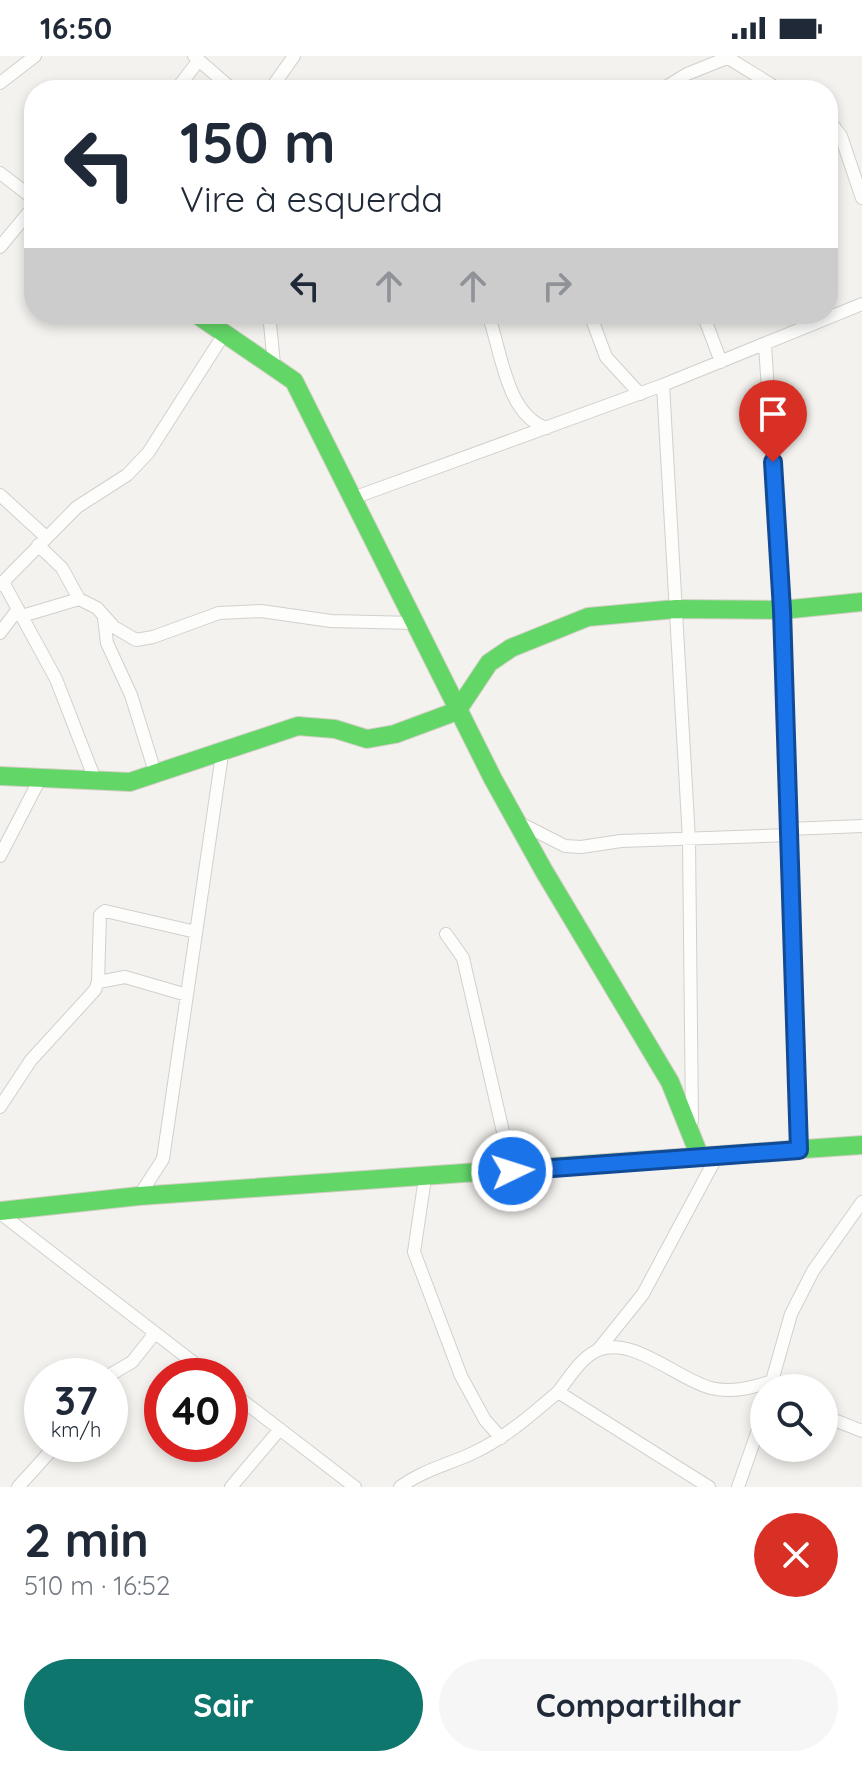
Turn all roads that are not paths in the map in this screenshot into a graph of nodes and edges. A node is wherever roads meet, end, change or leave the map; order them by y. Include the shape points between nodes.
1 (35, 56) edge
2 (294, 56) edge
3 (726, 57) edge
4 (197, 58) edge
5 (183, 80) edge
6 (222, 80) edge
7 (277, 80) edge
8 (677, 80) edge
9 (764, 80) edge
10 (0, 83) edge
11 (838, 132) edge
12 (0, 173) edge
13 (24, 191) edge
14 (862, 198) edge
15 (24, 218) edge
16 (0, 247) edge
17 (862, 304) edge
18 (838, 314) edge
19 (210, 324) edge
20 (270, 324) edge
21 (491, 324) edge
22 (594, 324) edge
23 (707, 324) edge
24 (814, 324) edge
25 (224, 334) junction
26 (765, 344) junction
27 (721, 362) junction
28 (274, 364) junction
29 (663, 385) junction
30 (640, 394) junction
31 (547, 428) junction
32 (0, 495) edge
33 (353, 498) junction
34 (42, 541) junction
35 (2, 584) edge
36 (79, 599) junction
37 (862, 602) edge
38 (676, 609) junction
39 (782, 610) junction
40 (20, 612) junction
41 (104, 618) junction
42 (415, 623) junction
43 (0, 633) edge
44 (457, 711) junction
45 (223, 748) junction
46 (156, 775) junction
47 (0, 776) edge
48 (40, 779) junction
49 (96, 782) junction
50 (515, 820) junction
51 (862, 826) edge
52 (788, 832) junction
53 (689, 840) junction
54 (0, 856) edge
55 (196, 932) junction
56 (446, 934) dead end
57 (98, 982) junction
58 (187, 995) junction
59 (0, 1107) edge
60 (692, 1128) junction
61 (862, 1145) edge
62 (799, 1150) junction
63 (709, 1157) junction
64 (512, 1171) junction
65 (425, 1178) junction
66 (139, 1196) junction
67 (862, 1202) edge
68 (0, 1212) edge
69 (155, 1333) junction
70 (598, 1350) junction
71 (188, 1358) edge
72 (128, 1364) edge
73 (778, 1374) edge
74 (750, 1389) edge
75 (558, 1392) junction
76 (248, 1405) edge
77 (838, 1422) edge
78 (280, 1429) junction
79 (862, 1431) edge
80 (501, 1438) junction
81 (750, 1453) edge
82 (41, 1462) edge
83 (340, 1483) edge
84 (18, 1487) edge
85 (231, 1487) edge
86 (355, 1487) edge
87 (400, 1487) edge
88 (709, 1487) edge
89 (738, 1487) edge

1 - 10 street
2 - 7 street
3 - 8 street
3 - 9 street
4 - 5 street
4 - 6 street
11 - 14 street
12 - 13 street
15 - 16 street
17 - 18 street
19 - 25 street
20 - 28 street
21 - 31 street via 520,408 531,422
22 - 30 street via 606,357
23 - 27 street
24 - 26 street
25 - 28 street
25 - 34 street via 148,453
26 - 27 street
26 - 39 street
27 - 29 street
28 - 33 street via 300,390
29 - 30 street
29 - 38 street
30 - 31 street
31 - 33 street
32 - 34 street
33 - 42 street
34 - 35 street
34 - 36 street
35 - 40 street
36 - 40 street
36 - 41 street
37 - 39 street
38 - 39 street
38 - 44 street via 588,617 511,648 489,663
38 - 53 street
39 - 52 street
40 - 43 street
40 - 49 street via 56,679
41 - 42 street via 136,640 219,613 261,611 331,621
41 - 46 street via 107,643 131,695
42 - 44 street
44 - 45 street via 367,739 298,726
44 - 50 street
45 - 46 street
45 - 55 street
46 - 49 street
47 - 48 street
48 - 49 street via 59,776
48 - 54 street
50 - 53 street via 565,846
50 - 60 street via 641,1027
51 - 52 street
52 - 53 street
52 - 62 street
53 - 60 street
55 - 57 street via 105,911 100,915
55 - 58 street
56 - 64 street via 463,958
57 - 58 street via 125,977
57 - 59 street via 31,1060
58 - 66 street via 163,1159
60 - 63 street
61 - 62 street
62 - 63 street
63 - 64 street
63 - 70 street via 643,1294
64 - 65 street
65 - 66 street
65 - 80 street via 414,1252 461,1376
66 - 68 street
67 - 73 street via 796,1303
68 - 69 street
69 - 71 street
69 - 72 street
70 - 74 street via 622,1349 715,1389
70 - 75 street
75 - 80 street
75 - 88 street
76 - 78 street
77 - 79 street
78 - 83 street
78 - 85 street
80 - 87 street via 420,1472
81 - 89 street
82 - 84 street
83 - 86 street

